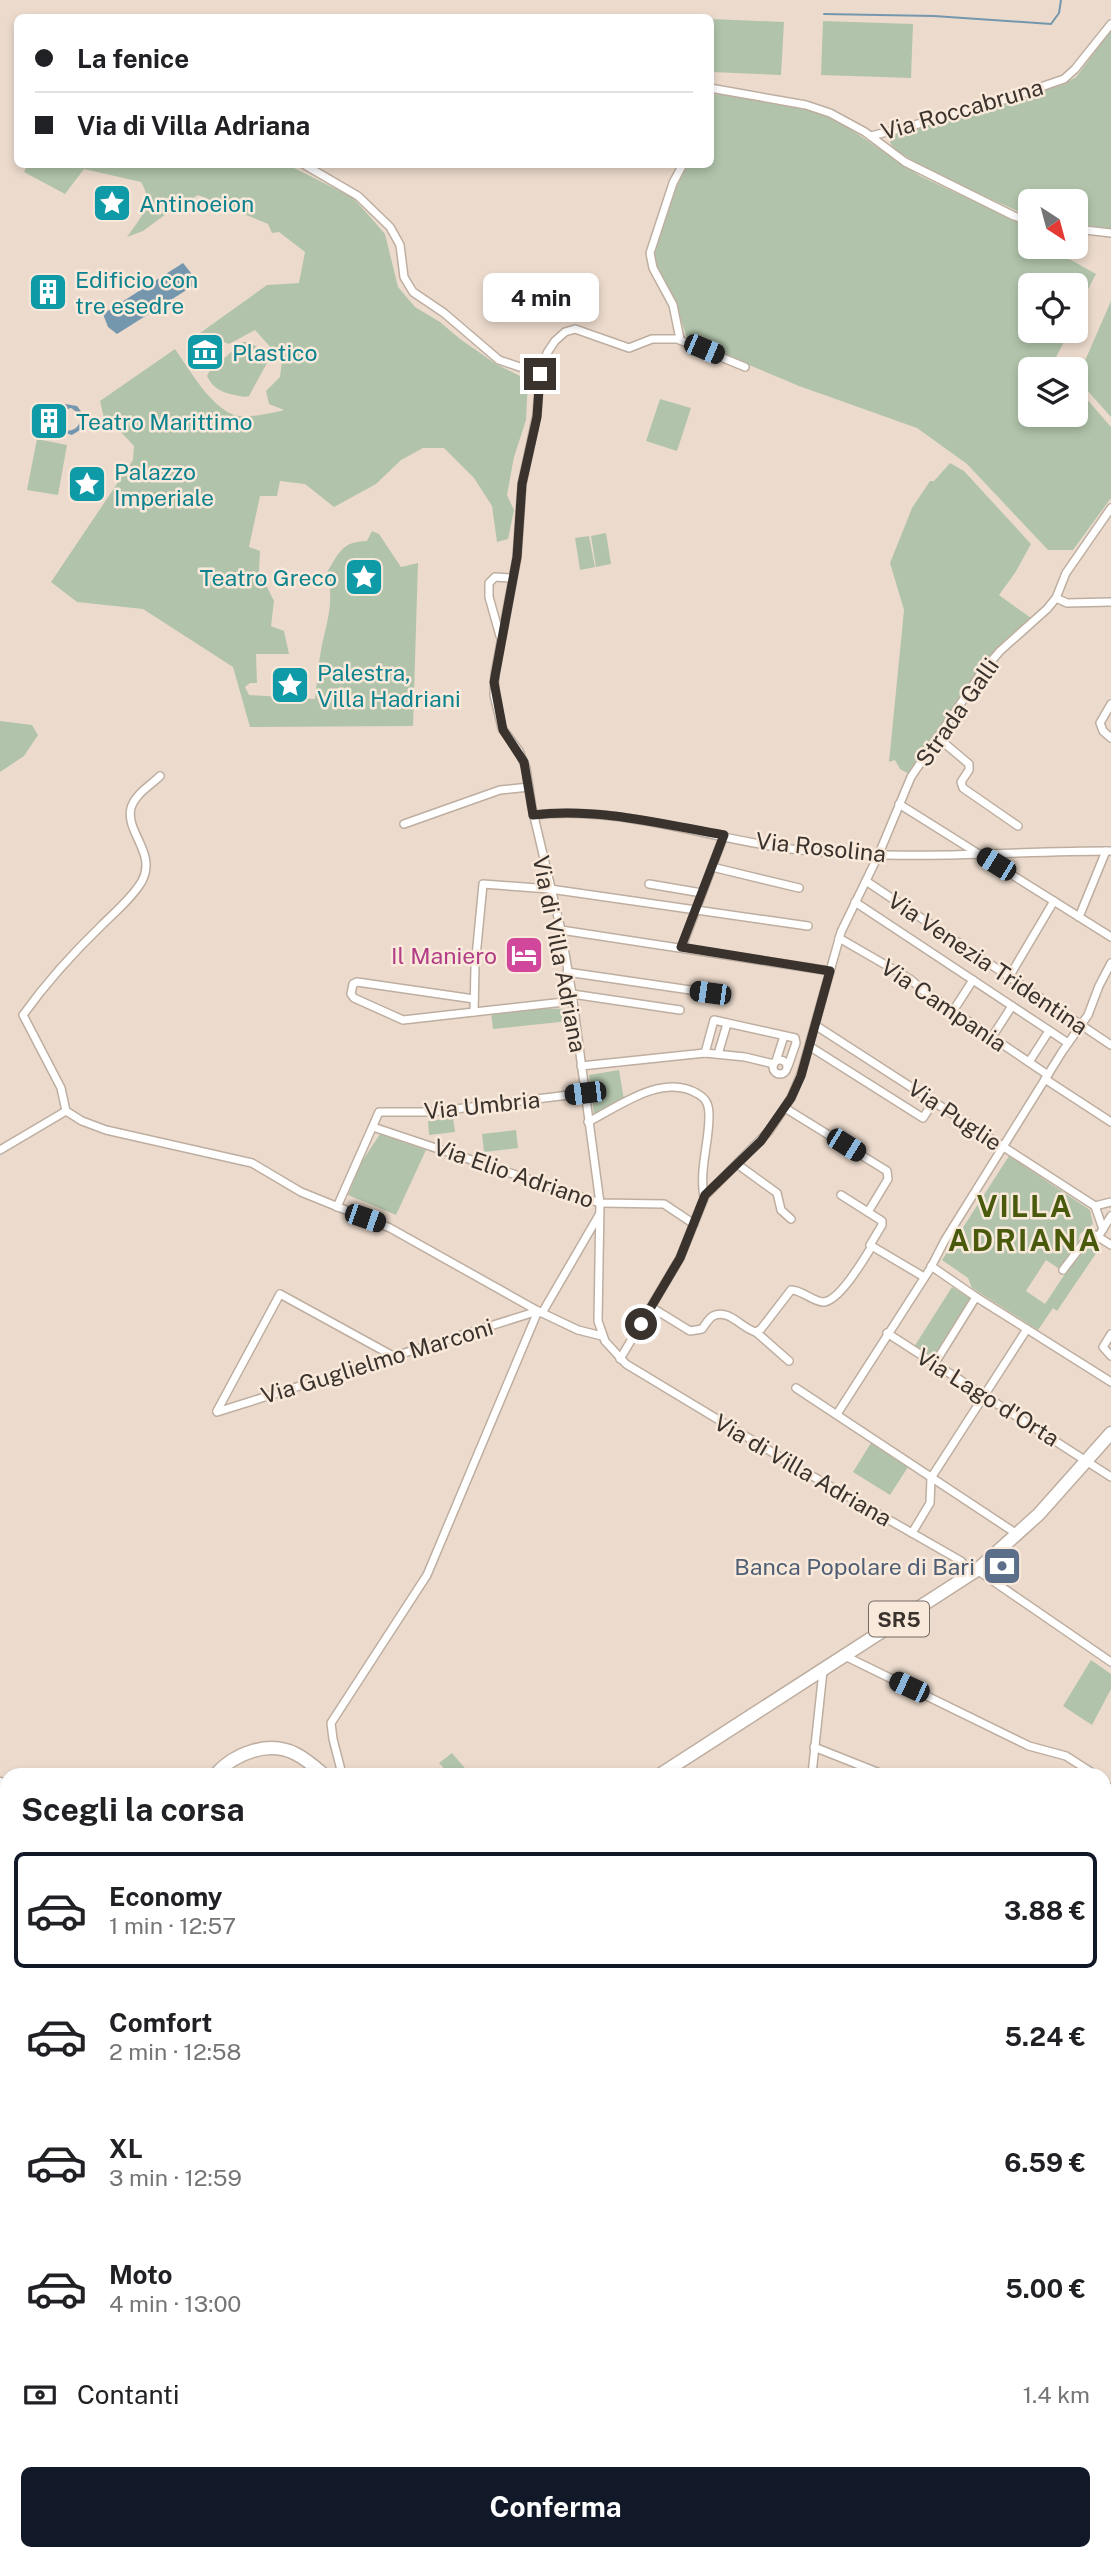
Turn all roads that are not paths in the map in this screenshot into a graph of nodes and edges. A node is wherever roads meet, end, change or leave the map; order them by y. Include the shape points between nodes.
1 (1111, 24) edge
2 (714, 90) edge
3 (870, 136) junction
4 (310, 168) edge
5 (681, 168) edge
6 (1018, 217) edge
7 (1088, 230) edge
8 (1111, 233) edge
9 (680, 339) junction
10 (745, 367) dead end
11 (540, 374) junction
12 (1111, 508) edge
13 (511, 578) junction
14 (1056, 598) junction
15 (1111, 602) edge
16 (508, 609) junction
17 (494, 612) junction
18 (501, 641) junction
19 (1111, 704) edge
20 (1102, 717) junction
21 (1109, 723) edge
22 (937, 737) junction
23 (1111, 738) edge
24 (160, 776) dead end
25 (528, 787) junction
26 (899, 804) junction
27 (533, 815) junction
28 (404, 824) dead end
29 (1017, 826) dead end
30 (724, 835) junction
31 (1109, 851) edge
32 (978, 853) junction
33 (878, 856) junction
34 (712, 867) junction
35 (866, 881) junction
36 (649, 884) dead end
37 (799, 888) dead end
38 (550, 889) junction
39 (702, 893) junction
40 (1054, 901) junction
41 (855, 902) junction
42 (694, 911) junction
43 (1079, 917) junction
44 (808, 926) dead end
45 (561, 930) junction
46 (1111, 936) edge
47 (839, 938) junction
48 (681, 947) junction
49 (1111, 963) edge
50 (830, 971) junction
51 (567, 972) junction
52 (1009, 977) junction
53 (973, 980) junction
54 (710, 993) dead end
55 (572, 998) junction
56 (474, 999) junction
57 (1012, 1006) junction
58 (680, 1010) dead end
59 (953, 1011) junction
60 (474, 1012) junction
61 (727, 1024) junction
62 (815, 1024) junction
63 (1082, 1026) junction
64 (1049, 1031) junction
65 (784, 1036) junction
66 (992, 1037) junction
67 (1068, 1043) junction
68 (1111, 1045) edge
69 (809, 1046) junction
70 (705, 1053) junction
71 (718, 1054) junction
72 (1029, 1062) junction
73 (775, 1063) junction
74 (581, 1066) junction
75 (787, 1068) junction
76 (800, 1077) junction
77 (1047, 1077) junction
78 (585, 1093) junction
79 (934, 1101) junction
80 (785, 1108) junction
81 (66, 1111) junction
82 (588, 1122) junction
83 (1111, 1122) edge
84 (373, 1127) junction
85 (1002, 1147) junction
86 (0, 1150) edge
87 (737, 1164) junction
88 (841, 1195) dead end
89 (704, 1197) junction
90 (1111, 1202) edge
91 (600, 1203) junction
92 (1095, 1206) junction
93 (337, 1207) junction
94 (868, 1212) junction
95 (600, 1214) junction
96 (1111, 1216) edge
97 (791, 1219) dead end
98 (694, 1224) junction
99 (1102, 1229) junction
100 (1098, 1237) junction
101 (1111, 1245) edge
102 (871, 1246) junction
103 (931, 1266) junction
104 (1063, 1270) dead end
105 (925, 1277) junction
106 (976, 1297) junction
107 (651, 1307) junction
108 (540, 1312) junction
109 (1027, 1329) junction
110 (756, 1332) junction
111 (887, 1333) junction
112 (1111, 1334) edge
113 (602, 1336) junction
114 (393, 1356) junction
115 (1111, 1356) edge
116 (620, 1359) junction
117 (789, 1361) dead end
118 (934, 1363) junction
119 (1111, 1382) edge
120 (796, 1388) dead end
121 (985, 1394) junction
122 (836, 1414) junction
123 (1111, 1433) edge
124 (1088, 1461) junction
125 (1111, 1477) edge
126 (931, 1478) junction
127 (912, 1533) junction
128 (1018, 1534) junction
129 (974, 1571) junction
130 (844, 1655) junction
131 (1111, 1662) edge
132 (823, 1669) junction
133 (814, 1747) junction
134 (223, 1768) edge
135 (315, 1768) edge
136 (340, 1768) edge
137 (671, 1768) edge
138 (812, 1768) edge
139 (867, 1768) edge
140 (1085, 1768) edge

1 - 3 street, Via Roccabruna via 1061,80 973,110
2 - 3 street via 814,107
3 - 6 street via 905,162
4 - 11 street via 358,195 387,225 399,242 403,273 413,292 499,360
5 - 9 street via 649,253 673,305
7 - 8 street
9 - 10 street
9 - 11 street via 657,338 629,348 571,330 552,345
11 - 13 street, Via di Villa Adriana
12 - 14 street via 1066,573
13 - 16 street, Via di Villa Adriana
13 - 17 street, Via di Villa Adriana via 489,581
14 - 15 street via 1067,603
14 - 22 street, Strada Galli via 996,655
16 - 17 street
16 - 18 street, Via di Villa Adriana
17 - 18 street, Via di Villa Adriana
18 - 25 street, Via di Villa Adriana via 494,695 503,730 524,762
19 - 20 street
20 - 21 street
20 - 23 street via 1101,729
22 - 26 street, Strada Galli
22 - 29 street via 969,764 963,788
24 - 81 street via 131,807 145,860 142,880 23,1015 60,1085
25 - 27 street, Via di Villa Adriana
25 - 28 street via 501,789
26 - 32 street
26 - 33 street, Strada Galli
27 - 30 street, Via Rosolina via 592,814
27 - 38 street, Via di Villa Adriana
30 - 33 street, Via Rosolina via 788,848
30 - 34 street
31 - 32 street, Via Rosolina
31 - 43 street
32 - 33 street, Via Rosolina
32 - 40 street
33 - 35 street, Strada Galli
34 - 37 street
34 - 39 street
35 - 41 street, Strada Galli
35 - 52 street, Via Venezia Tridentina
36 - 39 street
38 - 42 street
38 - 45 street, Via di Villa Adriana
38 - 56 street via 483,884
39 - 42 street
40 - 43 street
40 - 52 street
41 - 47 street, Strada Galli
41 - 53 street
42 - 44 street
42 - 48 street
43 - 46 street
45 - 48 street
45 - 51 street, Via di Villa Adriana
47 - 50 street, Strada Galli
47 - 59 street, Via Campania
48 - 50 street
49 - 63 street
50 - 62 street, Strada Galli
51 - 54 street
51 - 55 street, Via di Villa Adriana
52 - 63 street, Via Venezia Tridentina
53 - 57 street
53 - 59 street
55 - 58 street
55 - 60 street
55 - 74 street, Via di Villa Adriana
56 - 60 street
56 - 60 street via 357,982 351,993 404,1021
57 - 64 street
57 - 66 street
59 - 66 street, Via Campania
61 - 65 street
61 - 70 street via 713,1020
61 - 71 street
62 - 69 street, Strada Galli
62 - 79 street, Via Puglie
63 - 67 street
63 - 68 street, Via Venezia Tridentina
64 - 67 street
64 - 72 street
65 - 73 street
65 - 75 street via 797,1041
66 - 72 street, Via Campania
67 - 77 street
69 - 76 street, Strada Galli
69 - 79 street via 923,1118
70 - 71 street
70 - 74 street
71 - 73 street
72 - 77 street, Via Campania
73 - 75 street via 783,1060
73 - 75 street via 776,1073 781,1075
74 - 78 street, Via di Villa Adriana
75 - 76 street
76 - 80 street, Strada Galli
77 - 83 street, Via Campania
77 - 85 street
78 - 82 street, Via di Villa Adriana
78 - 84 street, Via Umbria via 431,1112 379,1112
79 - 85 street, Via Puglie
80 - 87 street, Strada Galli
80 - 94 street via 888,1172 888,1180
81 - 86 street
81 - 93 street via 106,1130 244,1160
82 - 89 street via 651,1091 674,1088 698,1094 707,1103 709,1114
82 - 91 street, Via di Villa Adriana
84 - 91 street, Via Elio Adriano
84 - 93 street
85 - 92 street, Via Puglie
85 - 103 street
87 - 89 street, Strada Galli
87 - 97 street via 777,1193 781,1210
88 - 94 street
89 - 98 street
90 - 92 street
91 - 95 street, Via di Villa Adriana
91 - 98 street, Via Elio Adriano via 664,1204
92 - 99 street
93 - 108 street via 390,1228
94 - 102 street via 882,1223
95 - 108 street, Via Elio Adriano
95 - 113 street, Via di Villa Adriana via 597,1310
96 - 99 street
98 - 107 street
99 - 100 street
100 - 101 street
100 - 104 street via 1086,1238
102 - 105 street
102 - 110 street via 831,1299 821,1301 791,1290
103 - 105 street
103 - 106 street
105 - 111 street
106 - 109 street
106 - 118 street
107 - 110 street via 688,1331 702,1329 718,1315
107 - 116 street
108 - 113 street
108 - 114 street, Via Guglielmo Marconi
108 - 136 street, Via Elio Adriano via 427,1575 331,1723
109 - 119 street
109 - 121 street
110 - 117 street
111 - 118 street, Via Lago d'Orta
111 - 122 street
112 - 115 street via 1103,1347
113 - 116 street, Via di Villa Adriana
114 - 114 street, Via Guglielmo Marconi via 280,1294 217,1412
116 - 127 street, Via di Villa Adriana
118 - 121 street, Via Lago d'Orta
120 - 122 street
121 - 124 street, Via Lago d'Orta
121 - 126 street
122 - 126 street
123 - 124 main road, SR5
124 - 125 street, Via Lago d'Orta
124 - 128 main road, SR5
126 - 127 street via 929,1505
126 - 128 street
127 - 129 street, Via di Villa Adriana
128 - 129 main road, SR5
129 - 130 main road, SR5
129 - 131 street, Via di Villa Adriana
130 - 132 main road, SR5
130 - 140 street via 1029,1746 1066,1756
132 - 133 street
132 - 137 main road, SR5
133 - 138 street
133 - 139 street
134 - 135 main road via 239,1755 267,1749 295,1754

